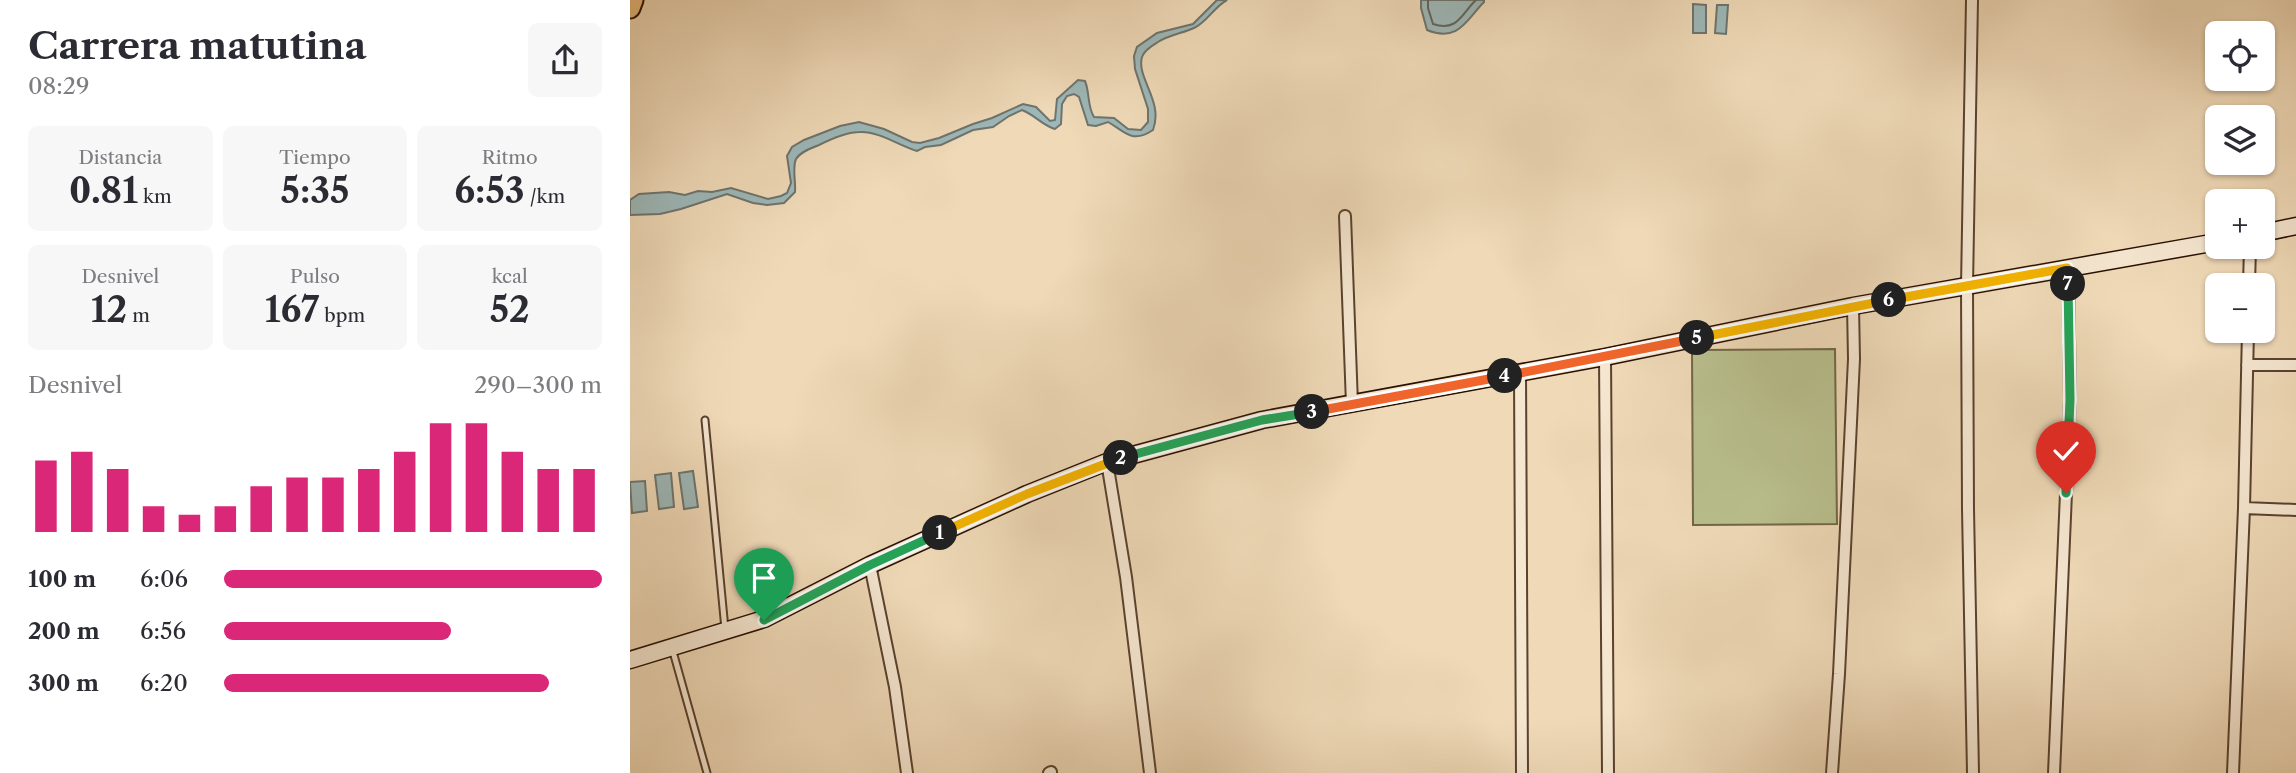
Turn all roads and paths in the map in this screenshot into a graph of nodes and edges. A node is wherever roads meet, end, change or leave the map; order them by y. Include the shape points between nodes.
1 (632, 0) edge
2 (1972, 0) edge
3 (630, 8) edge
4 (1345, 216) dead end
5 (2296, 226) edge
6 (2275, 230) edge
7 (2205, 244) edge
8 (2067, 268) junction
9 (1967, 286) junction
10 (1853, 306) junction
11 (2248, 343) edge
12 (1605, 357) junction
13 (2248, 365) junction
14 (2296, 365) edge
15 (1520, 373) junction
16 (1352, 404) junction
17 (705, 420) dead end
18 (1107, 462) junction
19 (2244, 508) junction
20 (2296, 510) edge
21 (870, 565) junction
22 (725, 632) junction
23 (671, 648) junction
24 (630, 660) edge
25 (707, 773) edge
26 (907, 773) edge
27 (1150, 773) edge
28 (1522, 773) edge
29 (1608, 773) edge
30 (1832, 773) edge
31 (1973, 773) edge
32 (2054, 773) edge
33 (2233, 773) edge

1 - 3 highway
2 - 9 street
4 - 16 street
5 - 6 main road
7 - 8 main road
8 - 9 main road
8 - 32 street via 2070,400
9 - 10 main road
9 - 31 street
10 - 12 main road
10 - 30 street
11 - 13 street
12 - 15 main road
12 - 29 street
13 - 14 street
13 - 19 street
15 - 16 main road
15 - 28 street
16 - 18 main road via 1262,420
17 - 22 lane
18 - 21 main road
18 - 27 street
19 - 20 street
19 - 33 street
21 - 22 main road via 764,620
21 - 26 street
22 - 23 main road
23 - 24 main road
23 - 25 lane

